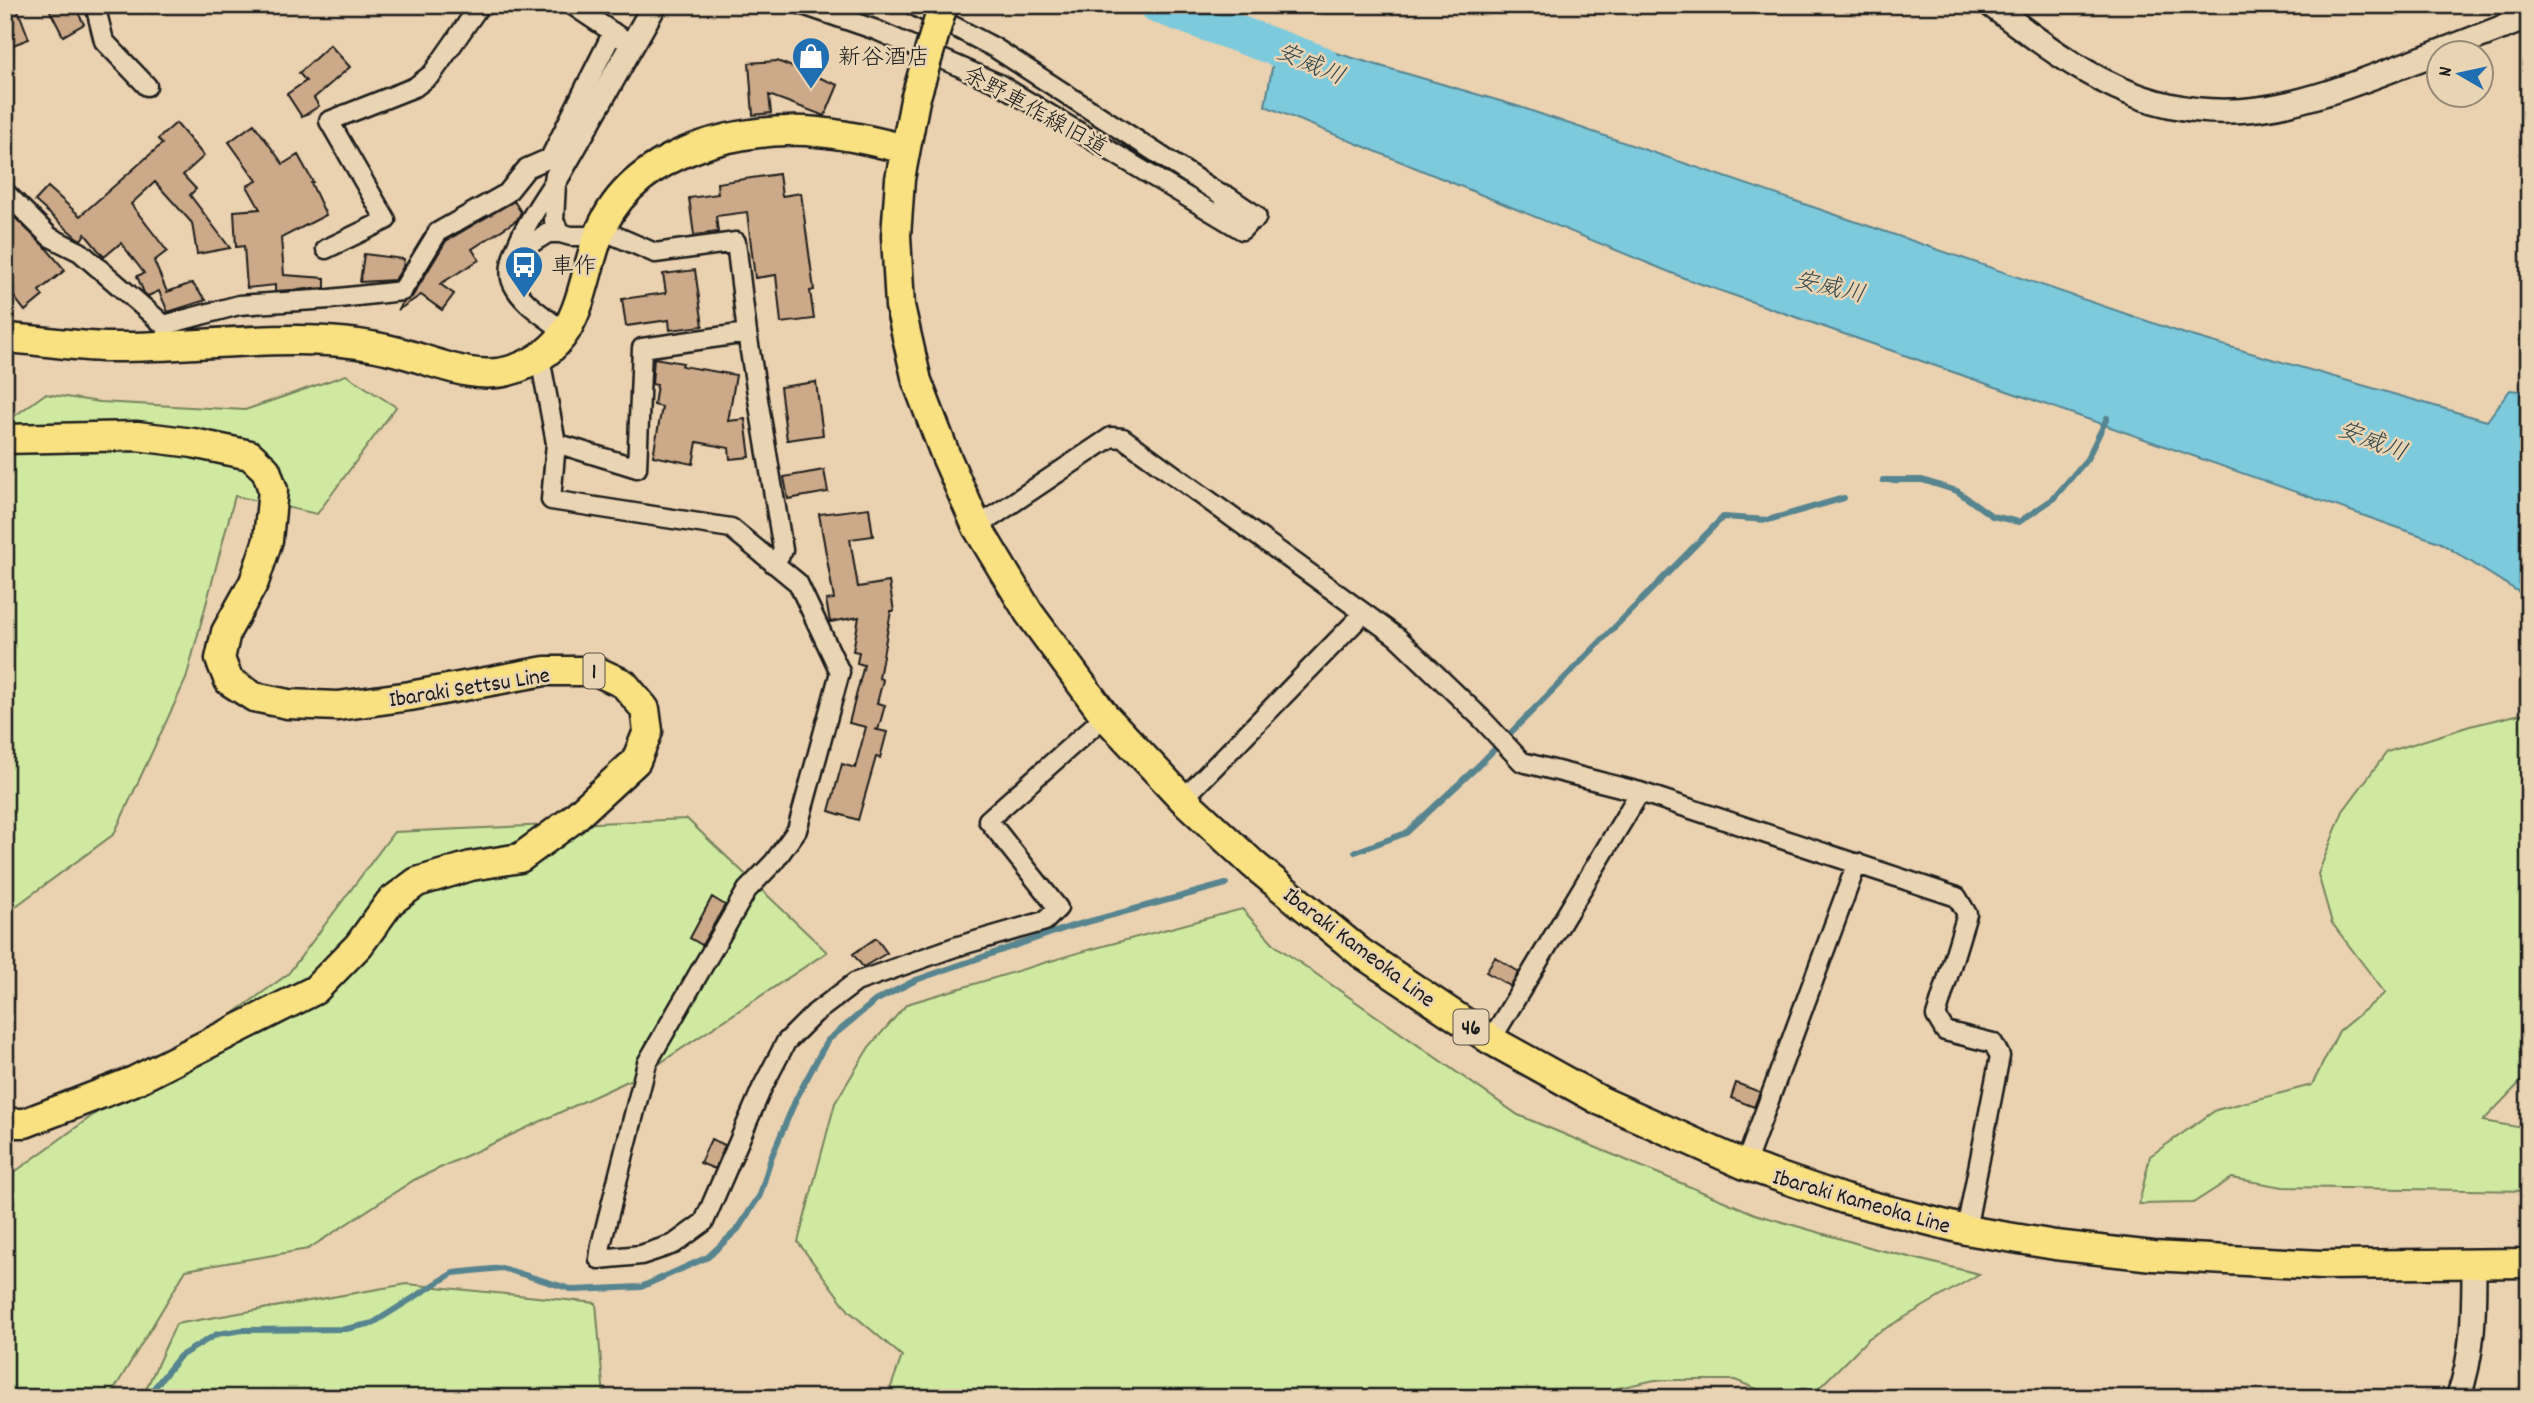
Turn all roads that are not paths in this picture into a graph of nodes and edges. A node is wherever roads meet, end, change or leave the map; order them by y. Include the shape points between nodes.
1 (95, 5) edge
2 (480, 5) edge
3 (572, 5) edge
4 (803, 5) edge
5 (913, 5) edge
6 (943, 5) edge
7 (1991, 5) edge
8 (654, 7) edge
9 (2529, 17) edge
10 (622, 38) junction
11 (147, 86) dead end
12 (905, 149) junction
13 (557, 177) junction
14 (5, 192) edge
15 (1226, 198) joint
16 (1254, 217) joint
17 (560, 233) junction
18 (600, 233) junction
19 (326, 249) dead end
20 (514, 254) junction
21 (564, 332) junction
22 (747, 333) junction
23 (5, 338) edge
24 (540, 358) junction
25 (5, 439) edge
26 (556, 443) junction
27 (977, 527) junction
28 (774, 564) junction
29 (1363, 614) junction
30 (1105, 716) junction
31 (1640, 793) junction
32 (1183, 799) junction
33 (1857, 863) junction
34 (1491, 1040) junction
35 (5, 1123) edge
36 (1745, 1165) junction
37 (1966, 1230) junction
38 (2529, 1263) edge
39 (2474, 1264) junction
40 (2458, 1398) edge

1 - 11 street via 104,41
2 - 19 street via 432,74 415,87 329,121 386,219
3 - 10 street
4 - 16 street, 余野車作線旧道 via 876,30 999,84 1242,230
5 - 15 street via 995,48
6 - 12 main road, Ibaraki Kameoka Line / 46, bridge
7 - 9 street via 2055,52 2117,88 2211,112 2289,105 2336,92
8 - 10 street
10 - 13 street
10 - 14 street via 550,158 527,168 508,193 438,232 402,291 239,305 164,325 80,252 50,237
12 - 18 main road via 806,131 760,133 720,142 673,156 643,176 616,205
12 - 27 main road, Ibaraki Kameoka Line / 46 via 896,236 900,306 917,381
13 - 17 street via 554,221
13 - 20 street
15 - 16 street
17 - 18 street
17 - 20 street via 548,233
18 - 21 main road via 586,285
18 - 22 street via 654,253 736,242
20 - 21 street via 512,284
21 - 24 main road
22 - 26 street via 642,348 637,468
22 - 28 street via 783,550
23 - 24 main road via 105,347 349,342 480,373 512,370
24 - 26 street
25 - 35 main road, Ibaraki Settsu Line / 1 via 137,436 250,455 266,470 273,490 268,540 254,582 226,632 220,659 229,681 254,697 338,706 545,671 596,671 624,684 645,709 648,732 636,761 572,820 520,858 417,882 390,902 359,945 315,990 134,1081 25,1123
26 - 28 street via 551,500 731,528
27 - 29 street via 1111,437 1123,438
27 - 30 main road, Ibaraki Kameoka Line / 46 via 1029,613
28 - 30 street via 798,583 839,672 797,830 747,890 647,1063 599,1258 640,1255 674,1244 704,1222 786,1042 815,1013 856,982 1045,921 1058,908 988,820
29 - 31 street via 1397,637 1522,762
29 - 32 street
30 - 32 main road, Ibaraki Kameoka Line / 46
31 - 33 street
31 - 34 street
32 - 34 main road, Ibaraki Kameoka Line / 46 via 1361,953
33 - 36 street
33 - 37 street via 1957,897 1967,914 1936,1016 1945,1031 1993,1043 2000,1056
34 - 36 main road, Ibaraki Kameoka Line / 46 via 1601,1101
36 - 37 main road, Ibaraki Kameoka Line / 46 via 1844,1199
37 - 39 main road, Ibaraki Kameoka Line / 46 via 2055,1245 2228,1262
38 - 39 main road, Ibaraki Kameoka Line / 46
39 - 40 street via 2473,1328

